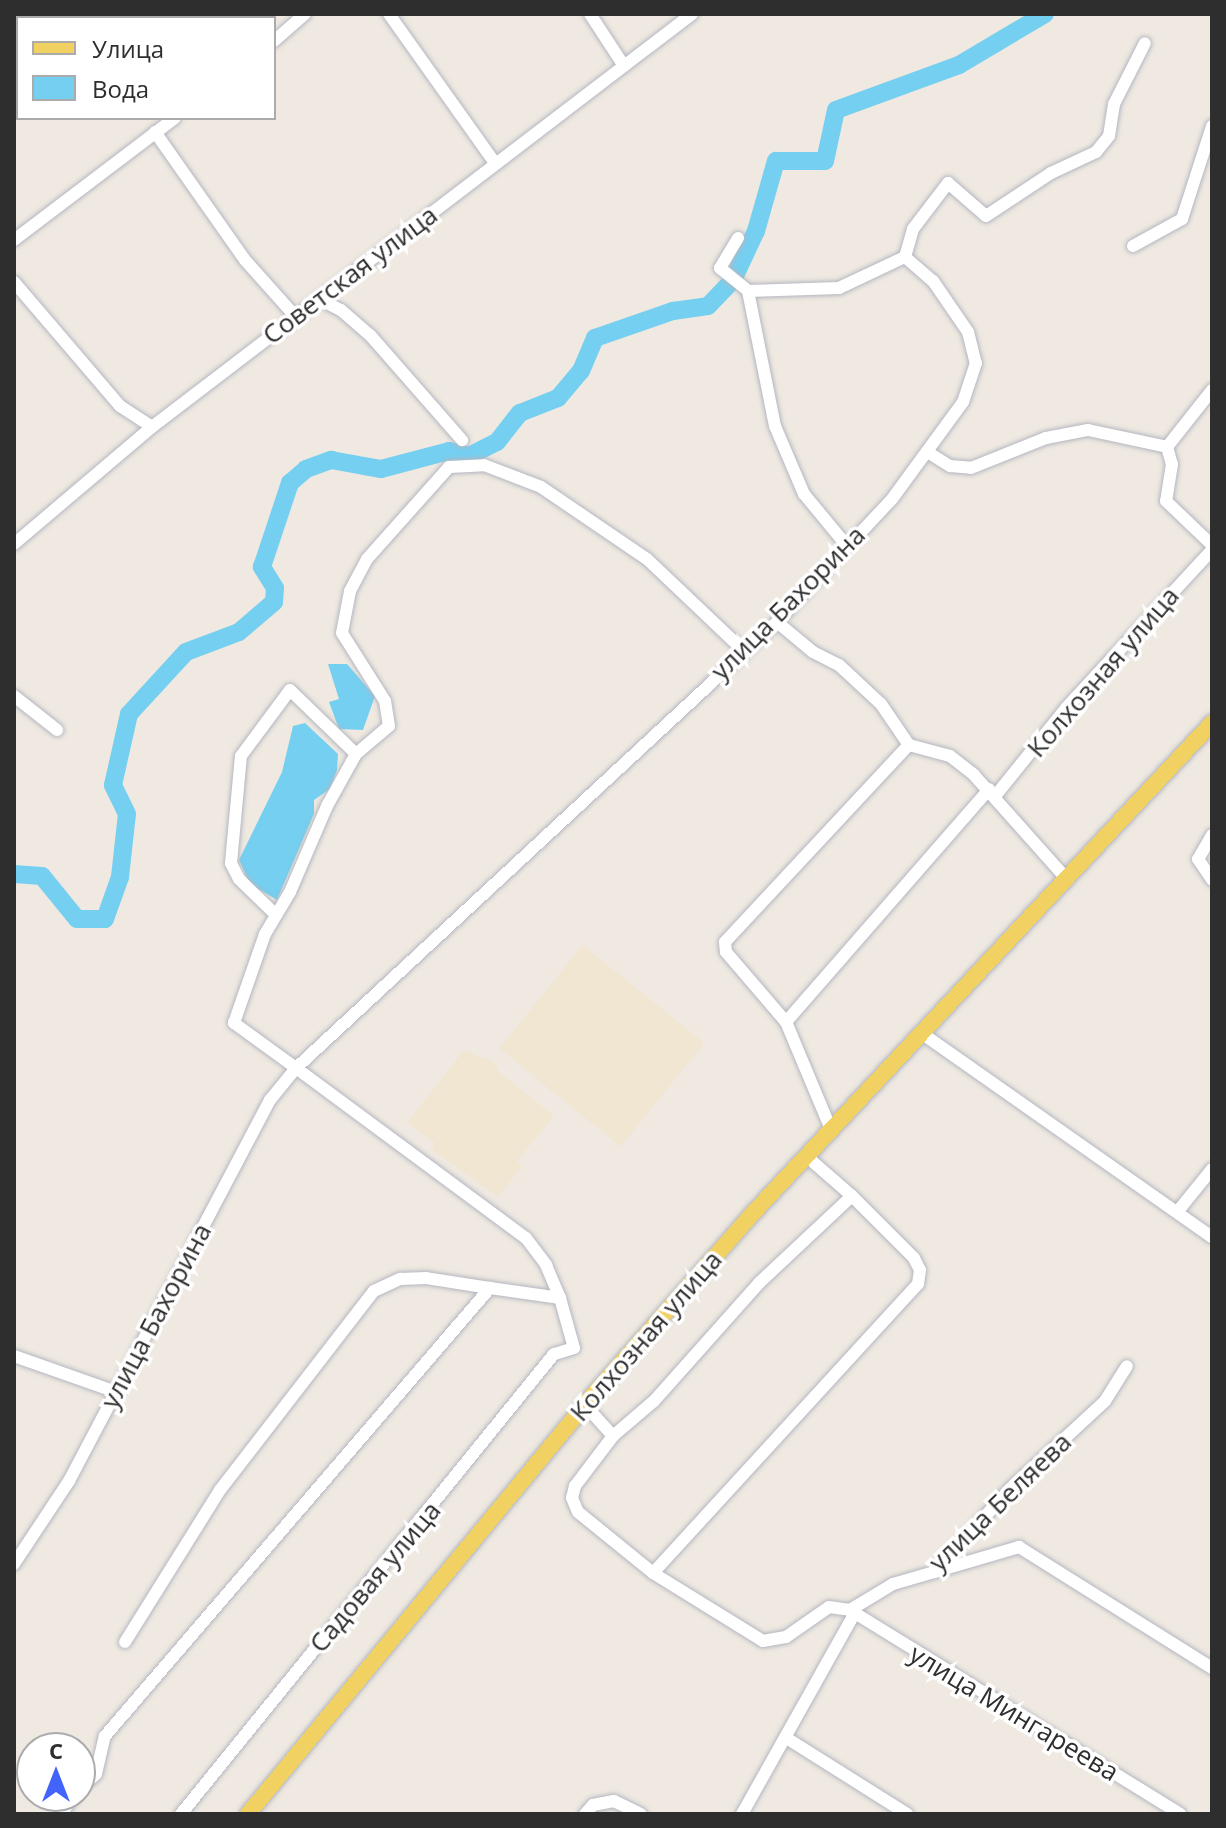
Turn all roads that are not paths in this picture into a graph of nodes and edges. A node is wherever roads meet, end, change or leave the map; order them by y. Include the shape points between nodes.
1 (305, 14) edge
2 (389, 14) edge
3 (590, 14) edge
4 (692, 14) edge
5 (276, 39) edge
6 (1145, 43) dead end
7 (624, 66) junction
8 (172, 120) edge
9 (1212, 126) edge
10 (155, 132) junction
11 (495, 163) junction
12 (738, 238) dead end
13 (14, 240) edge
14 (1133, 246) dead end
15 (905, 257) junction
16 (14, 282) edge
17 (748, 291) junction
18 (319, 299) junction
19 (295, 316) junction
20 (1212, 390) edge
21 (152, 427) junction
22 (462, 440) dead end
23 (1167, 447) junction
24 (929, 453) junction
25 (14, 544) edge
26 (847, 546) junction
27 (1212, 547) edge
28 (777, 622) junction
29 (743, 650) junction
30 (14, 696) edge
31 (1212, 723) edge
32 (57, 730) dead end
33 (909, 745) junction
34 (356, 754) junction
35 (993, 792) junction
36 (1212, 835) edge
37 (1065, 877) junction
38 (1212, 880) edge
39 (276, 915) junction
40 (786, 1022) junction
41 (920, 1032) junction
42 (296, 1068) junction
43 (830, 1127) junction
44 (805, 1155) junction
45 (1212, 1169) edge
46 (852, 1196) junction
47 (1178, 1211) junction
48 (1212, 1237) edge
49 (490, 1288) junction
50 (560, 1298) junction
51 (14, 1356) edge
52 (1127, 1366) dead end
53 (116, 1392) junction
54 (585, 1405) junction
55 (613, 1436) junction
56 (14, 1564) edge
57 (934, 1572) junction
58 (653, 1573) junction
59 (852, 1611) junction
60 (125, 1642) dead end
61 (1212, 1668) edge
62 (788, 1739) junction
63 (96, 1774) edge
64 (181, 1814) edge
65 (248, 1814) edge
66 (585, 1814) edge
67 (641, 1814) edge
68 (742, 1814) edge
69 (907, 1814) edge
70 (1180, 1814) edge

1 - 5 street
2 - 11 street
3 - 7 street
4 - 7 street, Советская улица
6 - 15 street via 1114,104 1109,136 1096,152 1051,173 986,216 948,183 913,229
7 - 11 street, Советская улица
8 - 10 street
9 - 14 street via 1182,219
10 - 13 street
10 - 19 street via 236,249
11 - 18 street, Советская улица
12 - 17 street via 720,268
15 - 17 street via 839,288
15 - 24 street, улица Бахорина via 933,281 968,332 976,363 973,383
16 - 21 street via 120,406
17 - 26 street via 775,426 804,494
18 - 19 street, Советская улица
18 - 22 street via 370,335
19 - 21 street, Советская улица
20 - 23 street
21 - 25 street, Советская улица
23 - 24 street via 1088,430 1046,438 971,468 950,466
23 - 27 street via 1172,464 1166,501
24 - 26 street, улица Бахорина
26 - 28 street, улица Бахорина
27 - 35 street, Колхозная улица
28 - 29 street, улица Бахорина
28 - 33 street via 870,694
29 - 34 street via 647,559 504,469 449,467 367,559 344,610 342,633 389,713 389,726
29 - 42 street, улица Бахорина
30 - 32 street
31 - 37 main road, Колхозная улица
33 - 35 street via 950,756
33 - 40 street via 725,942 726,952
34 - 39 street
34 - 39 street via 290,690 241,756 231,863 239,879
35 - 37 street
35 - 40 street, Колхозная улица
36 - 38 street via 1198,859
37 - 41 main road, Колхозная улица
39 - 42 street via 237,1003 234,1023
40 - 43 street
41 - 43 main road, Колхозная улица
41 - 47 street
42 - 50 street via 526,1238 546,1265
42 - 53 street, улица Бахорина via 270,1100
43 - 44 main road, Колхозная улица
44 - 46 street
44 - 54 main road, Колхозная улица
45 - 47 street
46 - 55 street via 759,1283 654,1401
46 - 58 street via 914,1258 920,1270 918,1284
47 - 48 street
49 - 50 street
49 - 60 street via 426,1278 400,1279 374,1291 220,1490
49 - 63 street via 105,1736
50 - 64 street, Садовая улица via 574,1348 554,1354
51 - 53 street
52 - 57 street, улица Беляева via 1105,1401 1010,1489
53 - 56 street, улица Бахорина via 41,1529
54 - 55 street
54 - 65 main road, Колхозная улица
55 - 58 street via 575,1486 572,1498 578,1512
57 - 59 street, улица Беляева via 893,1584
57 - 61 street via 1019,1547
58 - 59 street via 763,1641 786,1637 829,1607
59 - 62 street, улица Беляева
59 - 70 street, улица Мингареева
62 - 68 street, улица Беляева
62 - 69 street
66 - 67 street via 593,1805 614,1801

